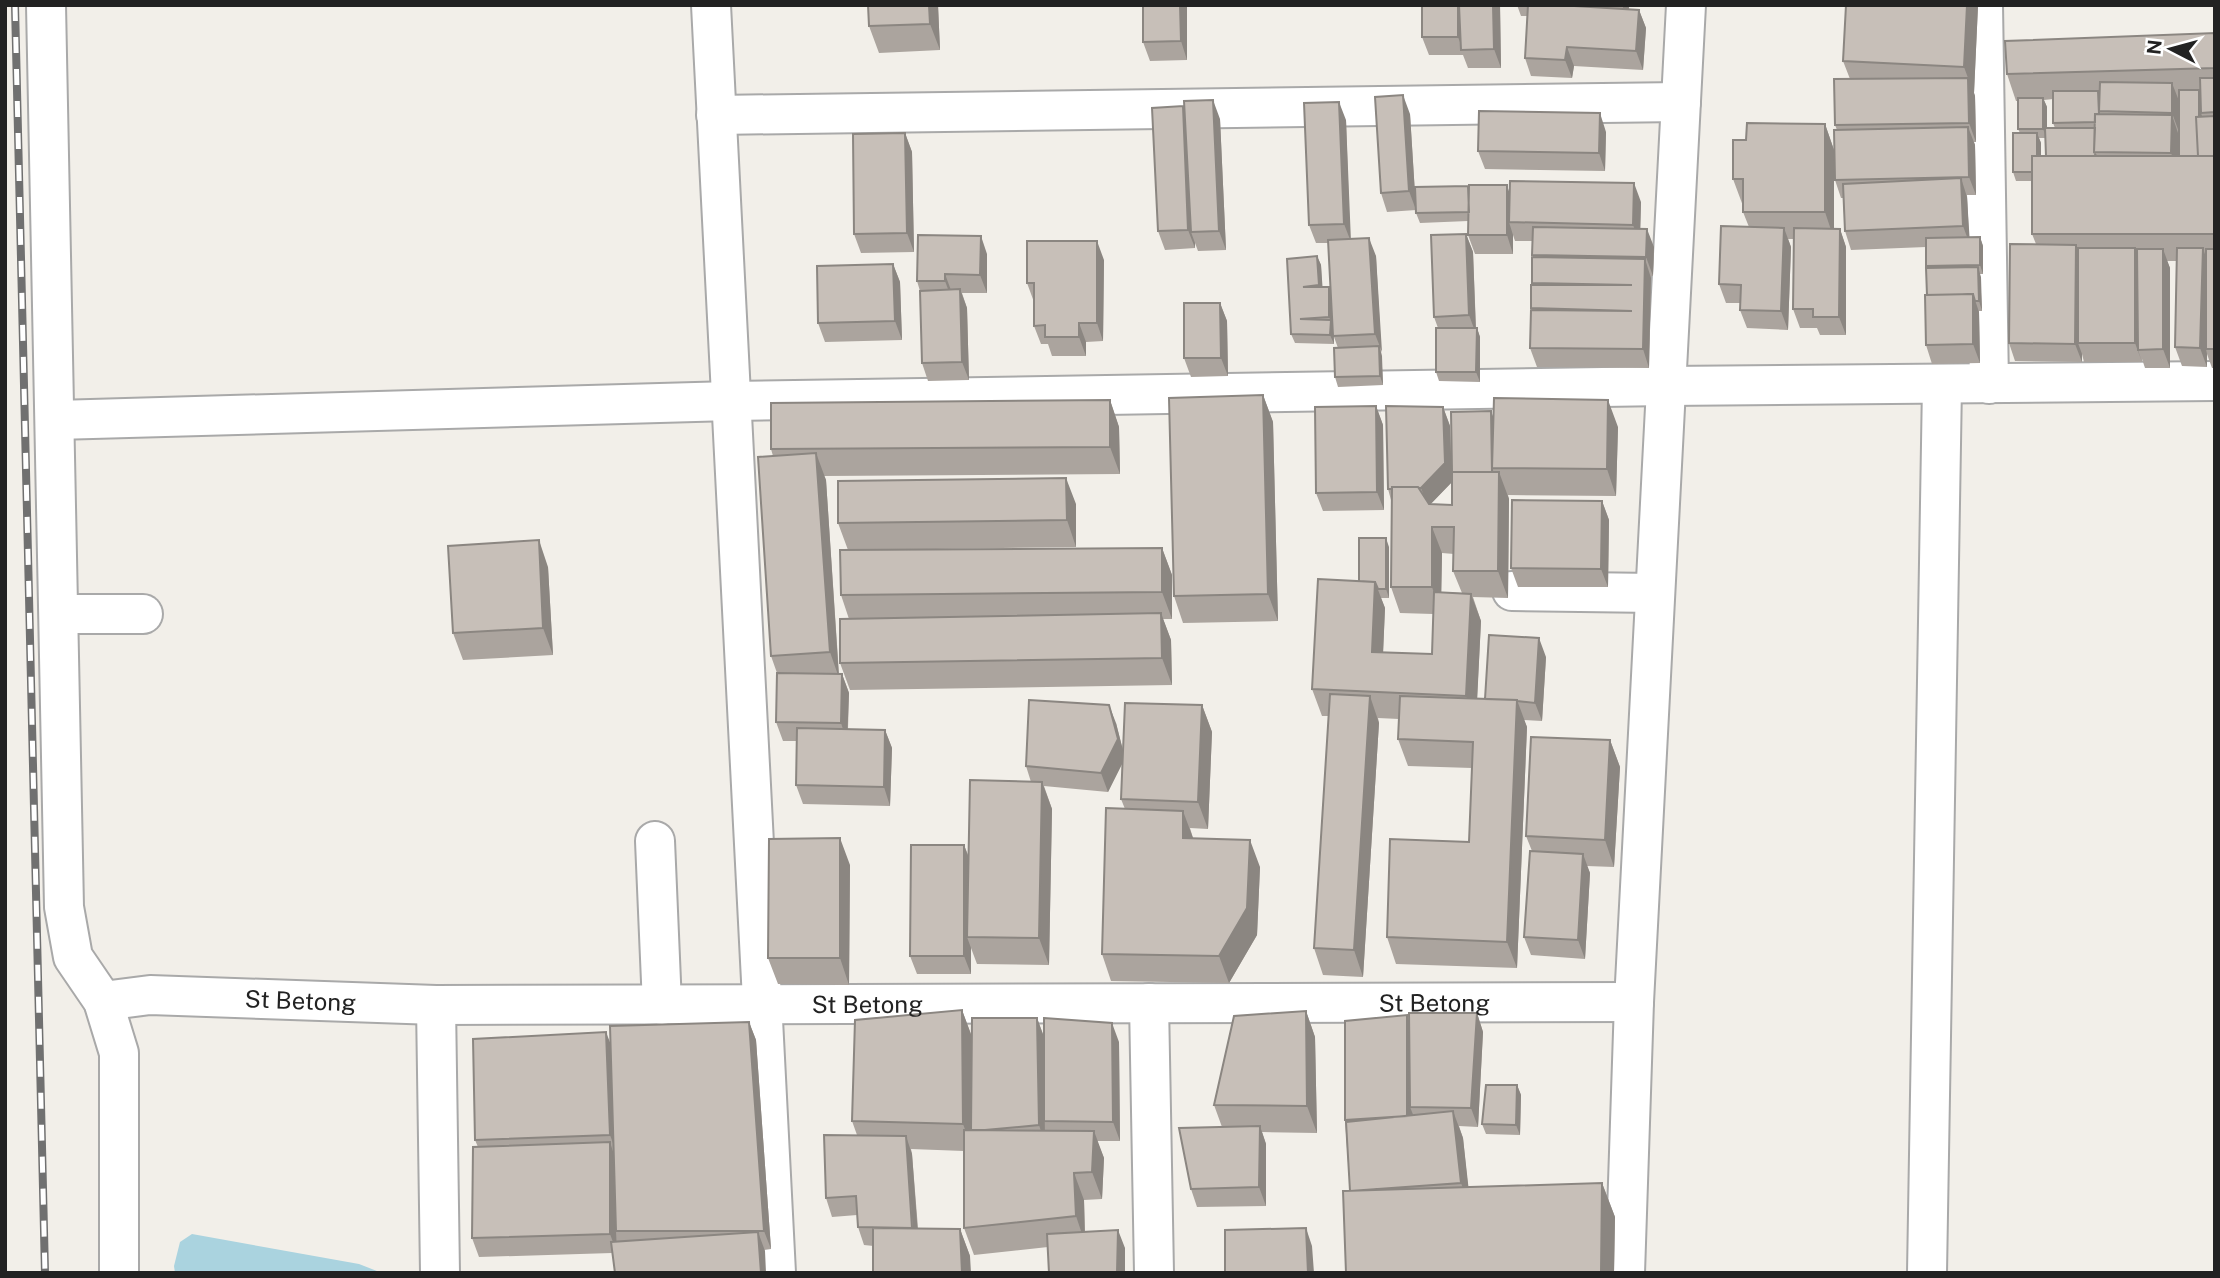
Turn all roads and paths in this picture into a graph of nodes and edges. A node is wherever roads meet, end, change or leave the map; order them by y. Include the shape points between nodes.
1 (46, 5) edge
2 (711, 5) edge
3 (1686, 5) edge
4 (1983, 5) edge
5 (1681, 102) junction
6 (716, 115) junction
7 (2215, 380) edge
8 (1942, 384) junction
9 (1989, 384) junction
10 (1666, 386) junction
11 (731, 401) junction
12 (56, 420) junction
13 (1512, 591) dead end
14 (1655, 593) junction
15 (59, 614) junction
16 (143, 614) dead end
17 (655, 841) dead end
18 (103, 1001) junction
19 (1634, 1002) junction
20 (1149, 1003) junction
21 (436, 1005) junction
22 (662, 1005) junction
23 (763, 1005) junction
24 (119, 1273) edge
25 (440, 1273) edge
26 (776, 1273) edge
27 (1154, 1273) edge
28 (1625, 1273) edge
29 (1927, 1273) edge

1 - 12 street
2 - 6 street
3 - 5 street
4 - 9 street
5 - 6 street
5 - 10 street
6 - 11 street
7 - 9 street
8 - 9 street
8 - 10 street
8 - 29 street
10 - 11 street
10 - 14 street
11 - 12 street
11 - 23 street
12 - 15 street
13 - 14 street
14 - 19 street
15 - 16 street
15 - 18 street via 64,907 73,957
17 - 22 street
18 - 21 street, St Betong via 150,995
18 - 24 street via 119,1053
19 - 20 street, St Betong
19 - 28 street
20 - 23 street, St Betong
20 - 27 street
21 - 22 street, St Betong
21 - 25 street
22 - 23 street, St Betong
23 - 26 street

